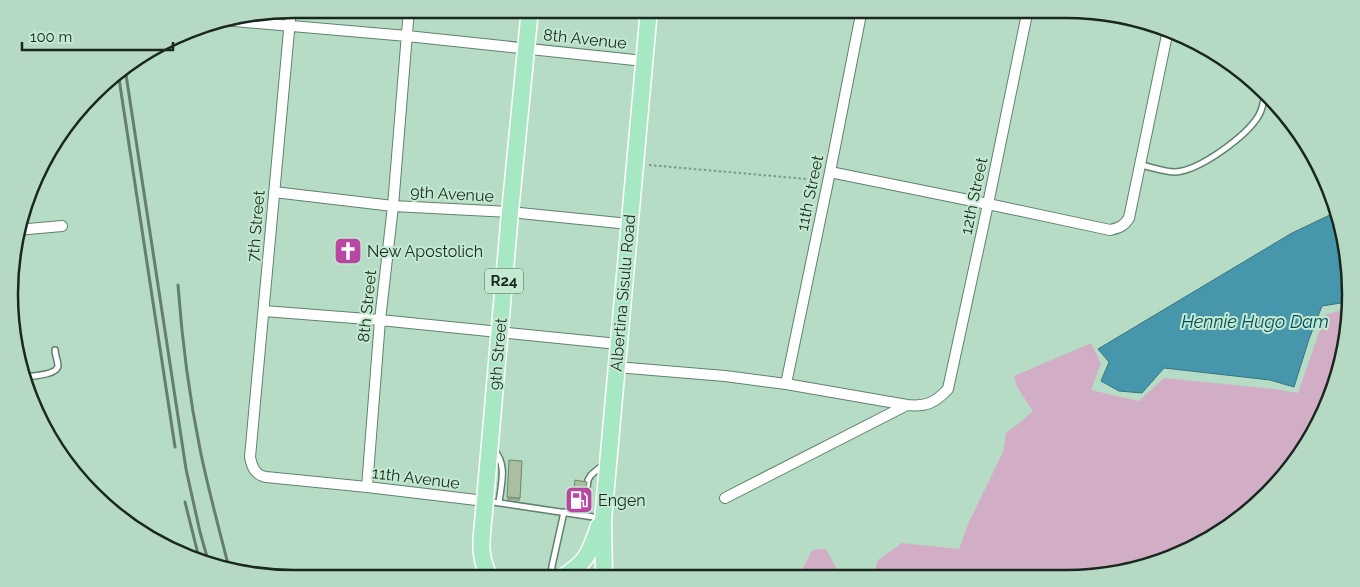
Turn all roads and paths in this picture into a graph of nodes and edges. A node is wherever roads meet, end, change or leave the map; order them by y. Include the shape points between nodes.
1 (290, 18) edge
2 (408, 18) edge
3 (529, 18) edge
4 (647, 18) edge
5 (860, 18) edge
6 (1026, 18) edge
7 (244, 22) edge
8 (289, 27) junction
9 (407, 36) junction
10 (1167, 37) edge
11 (527, 48) junction
12 (644, 61) junction
13 (1263, 99) edge
14 (634, 164) junction
15 (1140, 165) junction
16 (829, 176) junction
17 (274, 192) junction
18 (988, 204) junction
19 (393, 206) junction
20 (510, 212) junction
21 (629, 224) junction
22 (62, 226) dead end
23 (25, 229) edge
24 (264, 311) junction
25 (380, 320) junction
26 (500, 332) junction
27 (618, 344) junction
28 (54, 350) dead end
29 (616, 367) junction
30 (30, 376) edge
31 (786, 384) junction
32 (907, 406) junction
33 (251, 445) joint
34 (608, 461) junction
35 (367, 487) junction
36 (725, 498) dead end
37 (492, 502) junction
38 (564, 512) junction
39 (584, 515) junction
40 (603, 519) junction
41 (481, 553) junction
42 (479, 570) edge
43 (486, 570) edge
44 (552, 570) edge
45 (574, 570) edge
46 (604, 570) edge

1 - 8 street, 7th Street
2 - 9 street, 8th Street
3 - 11 main road, 9th Street / R24
4 - 12 main road, Albertina Sisulu Road
5 - 16 street, 11th Street
6 - 18 street, 12th Street
7 - 8 street, 8th Avenue
8 - 9 street, 8th Avenue
8 - 17 street, 7th Street
9 - 11 street, 8th Avenue
9 - 19 street, 8th Street
10 - 15 street
11 - 12 street, 8th Avenue
11 - 20 main road, 9th Street / R24
12 - 14 main road, Albertina Sisulu Road
13 - 15 lane via 1260,114 1254,122 1228,147 1205,161 1175,172
14 - 16 path
14 - 21 main road, Albertina Sisulu Road
15 - 18 street via 1129,218 1118,229
16 - 18 street
16 - 31 street, 11th Street
17 - 19 street, 9th Avenue
17 - 24 street, 7th Street
18 - 32 street, 12th Street via 948,389 933,403
19 - 20 street, 9th Avenue
19 - 25 street, 8th Street
20 - 21 street, 9th Avenue
20 - 26 main road, 9th Street / R24
21 - 27 main road, Albertina Sisulu Road
22 - 23 street
24 - 25 street
24 - 33 street, 7th Street
25 - 26 street
25 - 35 street, 8th Street
26 - 27 street
26 - 37 main road, 9th Street / R24 via 490,446
27 - 29 main road, Albertina Sisulu Road
28 - 30 lane via 56,371
29 - 31 street
29 - 34 main road, Albertina Sisulu Road
31 - 32 street
32 - 36 street
33 - 35 street, 11th Avenue via 252,464 260,476
34 - 39 lane via 588,480
34 - 40 main road, Albertina Sisulu Road
35 - 37 street, 11th Avenue
37 - 38 lane, 11th Avenue
37 - 41 main road, 9th Street / R24
38 - 39 lane, 11th Avenue
38 - 44 lane
39 - 40 lane, 11th Avenue
40 - 45 main road via 590,552
40 - 46 main road, Albertina Sisulu Road
41 - 42 main road
41 - 43 main road, 9th Street / R24

